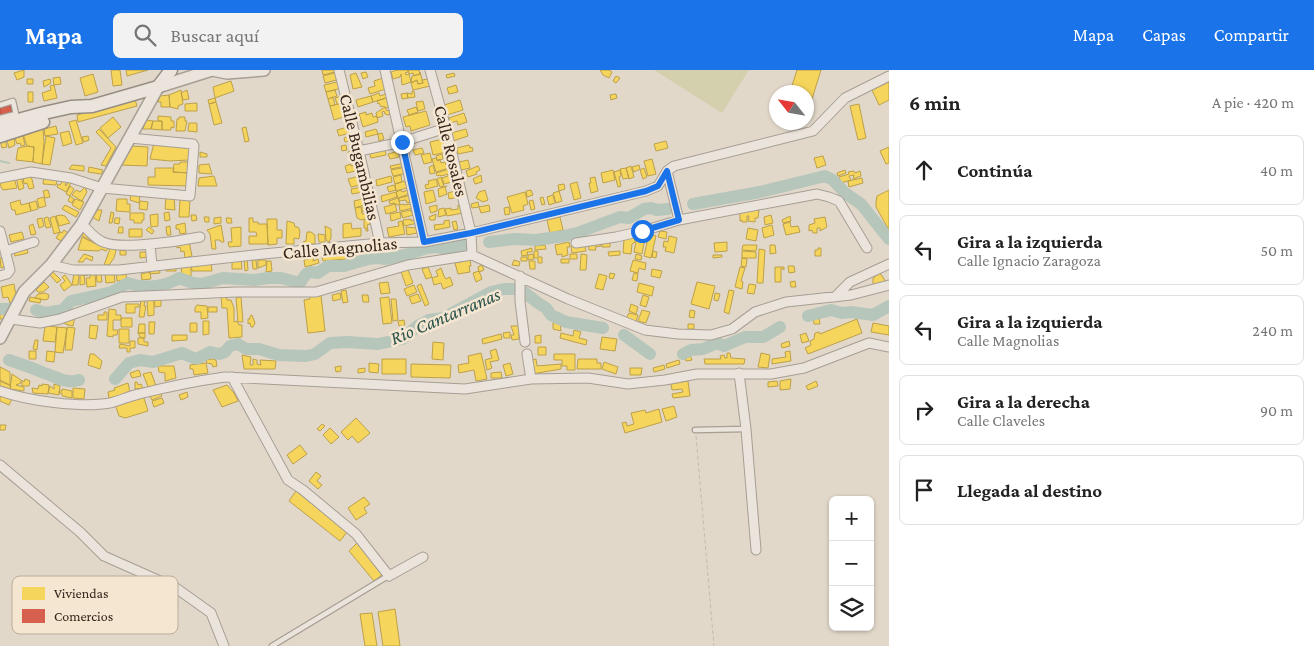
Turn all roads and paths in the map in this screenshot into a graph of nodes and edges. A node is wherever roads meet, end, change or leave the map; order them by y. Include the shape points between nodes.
1 (161, 70) edge
2 (171, 70) edge
3 (212, 70) edge
4 (264, 70) edge
5 (340, 70) edge
6 (385, 70) edge
7 (430, 70) edge
8 (889, 76) edge
9 (156, 89) junction
10 (0, 104) edge
11 (0, 118) edge
12 (17, 121) junction
13 (0, 125) edge
14 (446, 128) junction
15 (0, 136) edge
16 (130, 138) junction
17 (402, 142) junction
18 (360, 150) junction
19 (667, 171) junction
20 (0, 178) edge
21 (102, 188) junction
22 (679, 220) junction
23 (82, 224) junction
24 (0, 231) edge
25 (471, 233) junction
26 (200, 237) dead end
27 (34, 242) dead end
28 (424, 242) junction
29 (380, 243) junction
30 (576, 243) dead end
31 (150, 244) junction
32 (866, 248) dead end
33 (5, 251) junction
34 (472, 254) junction
35 (889, 264) edge
36 (52, 265) junction
37 (152, 265) junction
38 (0, 276) edge
39 (520, 276) junction
40 (889, 285) edge
41 (835, 297) junction
42 (11, 319) junction
43 (0, 338) edge
44 (525, 342) dead end
45 (889, 347) edge
46 (527, 354) dead end
47 (739, 374) junction
48 (232, 377) junction
49 (531, 379) junction
50 (0, 391) edge
51 (746, 429) junction
52 (695, 430) joint
53 (0, 465) edge
54 (756, 550) dead end
55 (423, 557) dead end
56 (149, 576) edge
57 (389, 576) junction
58 (178, 589) edge
59 (224, 646) edge
60 (272, 646) edge
61 (714, 646) edge

1 - 9 main road
2 - 9 main road
3 - 4 street via 227,73
3 - 9 street
5 - 18 street, Calle Bugambilias
6 - 17 street
7 - 14 street, Calle Rosales
8 - 19 street, Calle Magnolias via 845,98 813,131 674,166
9 - 12 main road
9 - 16 street
10 - 12 lane via 13,101
11 - 12 lane
12 - 13 main road
12 - 15 main road
14 - 17 street
14 - 25 street, Calle Rosales
16 - 21 street
16 - 21 street via 193,144 190,196
17 - 18 street
17 - 28 street
18 - 29 street, Calle Bugambilias
19 - 22 street
19 - 25 street, Calle Magnolias via 658,186 646,191
20 - 21 street via 31,172 71,178
21 - 23 street
22 - 30 street via 642,231
22 - 32 street via 817,194 839,201
23 - 31 street via 100,241 110,244
23 - 36 street
24 - 33 street
25 - 28 street, Calle Magnolias
25 - 34 street, Calle Rosales
26 - 31 street
27 - 33 street
28 - 29 street, Calle Magnolias
29 - 37 street, Calle Magnolias
31 - 37 street
33 - 38 street via 9,273
34 - 39 street
34 - 42 street via 408,265 316,292 122,297 40,323
35 - 41 street via 850,282
36 - 37 street, Calle Magnolias via 73,270 119,270
36 - 42 street via 24,292
39 - 41 street via 645,330 678,334 711,335 732,329 756,312 786,302
39 - 44 street
40 - 41 street
42 - 43 street
45 - 47 street via 869,343 804,368 771,374
46 - 49 street
47 - 49 street via 697,374 628,384 588,378
47 - 51 street
48 - 49 street via 465,389
48 - 50 street via 189,382 110,403 53,402
48 - 57 street via 288,480 356,534
51 - 52 lane
51 - 54 street
52 - 61 path
53 - 56 street via 104,556
55 - 57 street
57 - 60 lane
58 - 59 street via 211,613

